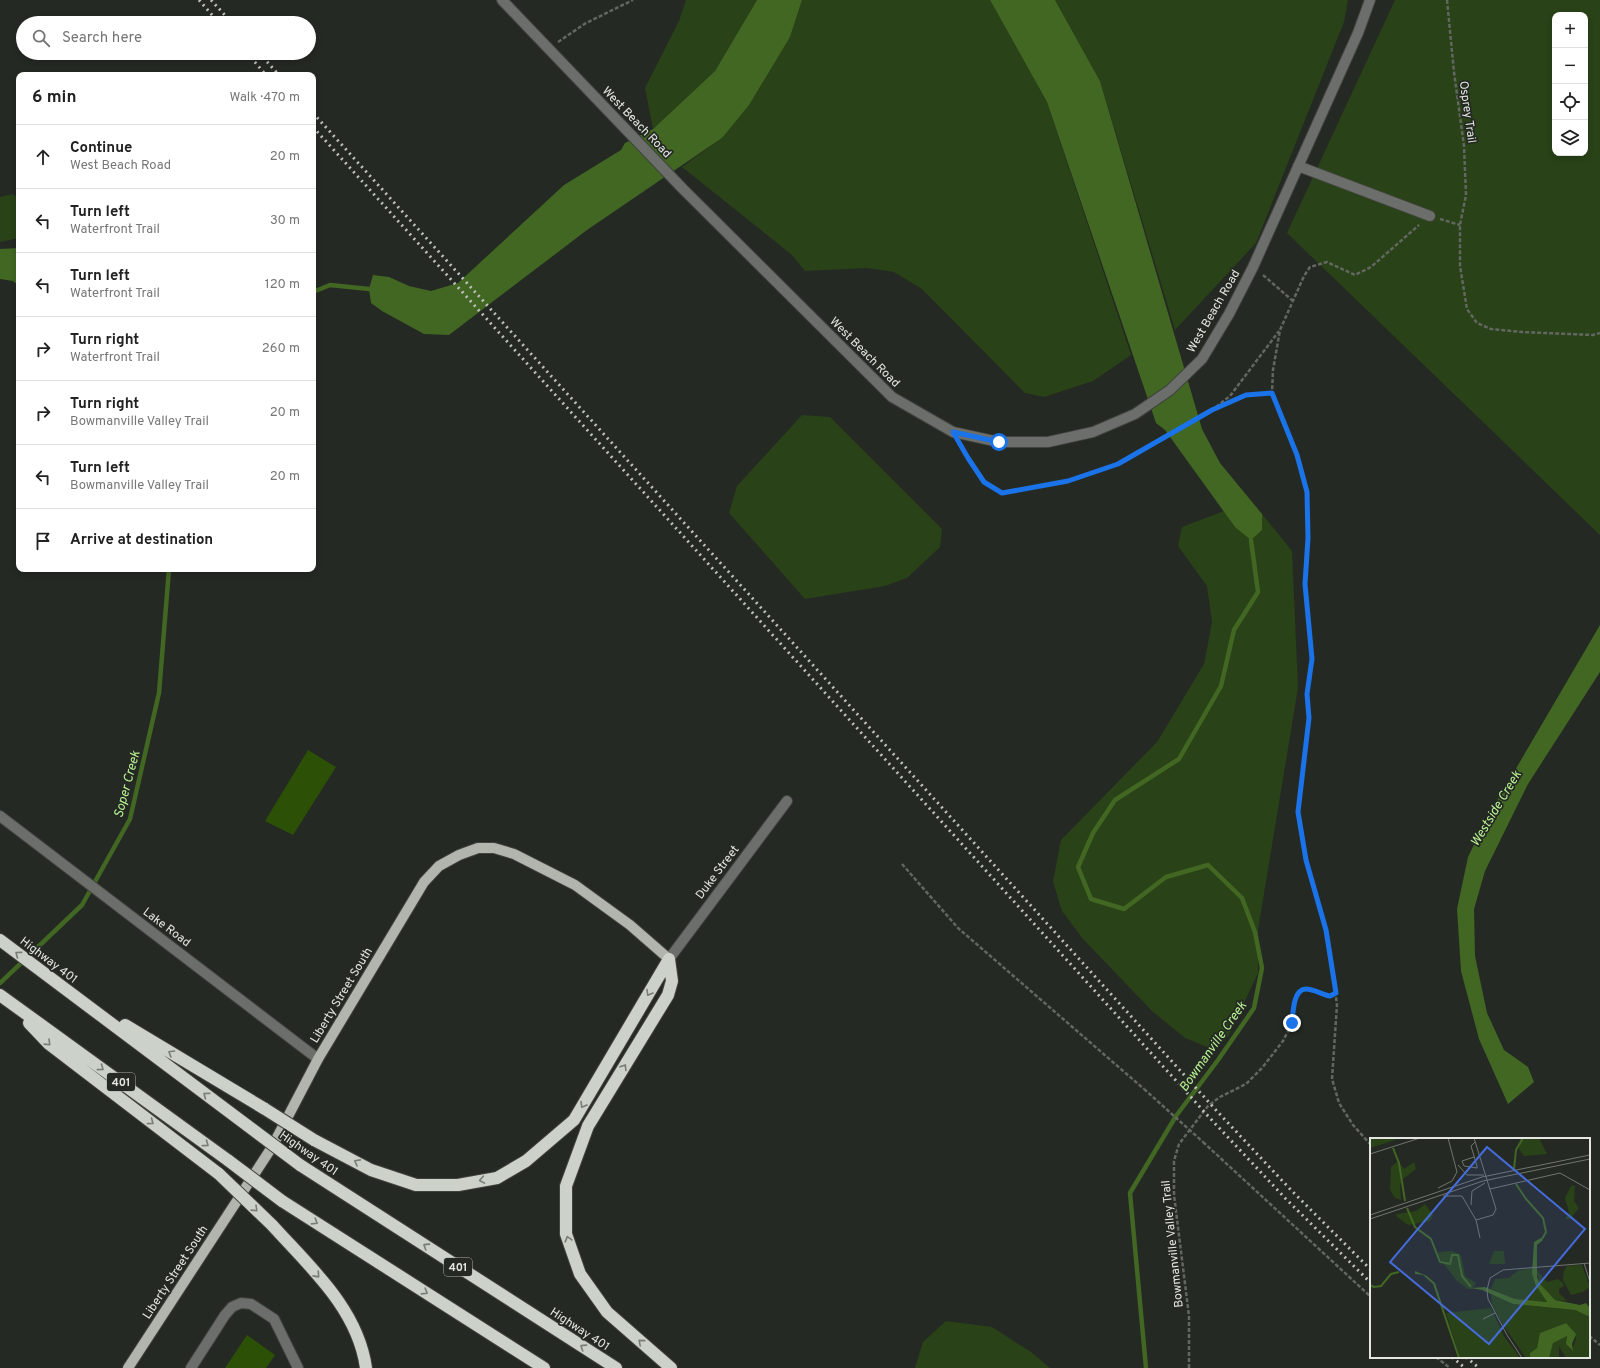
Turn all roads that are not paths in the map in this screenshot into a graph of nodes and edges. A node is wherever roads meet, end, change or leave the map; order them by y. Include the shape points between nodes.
1 (502, 0) edge
2 (1370, 0) edge
3 (1298, 166) junction
4 (1430, 216) road end
5 (786, 801) dead end
6 (0, 816) edge
7 (0, 940) edge
8 (669, 959) junction
9 (69, 993) junction
10 (0, 995) edge
11 (12, 1004) junction
12 (318, 1058) junction
13 (128, 1368) edge
14 (190, 1368) edge
15 (298, 1368) edge
16 (366, 1368) edge
17 (544, 1368) edge
18 (616, 1368) edge
19 (671, 1368) edge

1 - 3 street, West Beach Road via 683,189 892,397 953,432 999,442 1048,442 1093,432 1135,414 1170,390 1202,359 1229,314
2 - 3 street, West Beach Road via 1358,33
3 - 4 street
5 - 8 street, Duke Street
6 - 12 street, Lake Road
9 -> 7 highway, Highway 401 / 401
8 -> 9 highway, bridge via 574,1120 526,1161 497,1178 458,1185 416,1185 371,1170 314,1140
8 - 12 main road, Liberty Street South via 630,925 575,885 514,854 494,848 478,848 439,866 424,882
19 -> 8 highway via 607,1312 580,1274 566,1234 566,1186 588,1126 668,995 672,981
18 -> 9 highway, Highway 401 / 401, bridge via 300,1166
10 - 11 highway, 401
11 -> 16 highway, bridge via 49,1044 219,1174 272,1225 333,1292 358,1338
11 -> 17 highway, 401, bridge via 282,1201
12 - 13 main road, Liberty Street South via 272,1146
14 - 15 street via 225,1315 232,1307 241,1303 251,1304 274,1318

